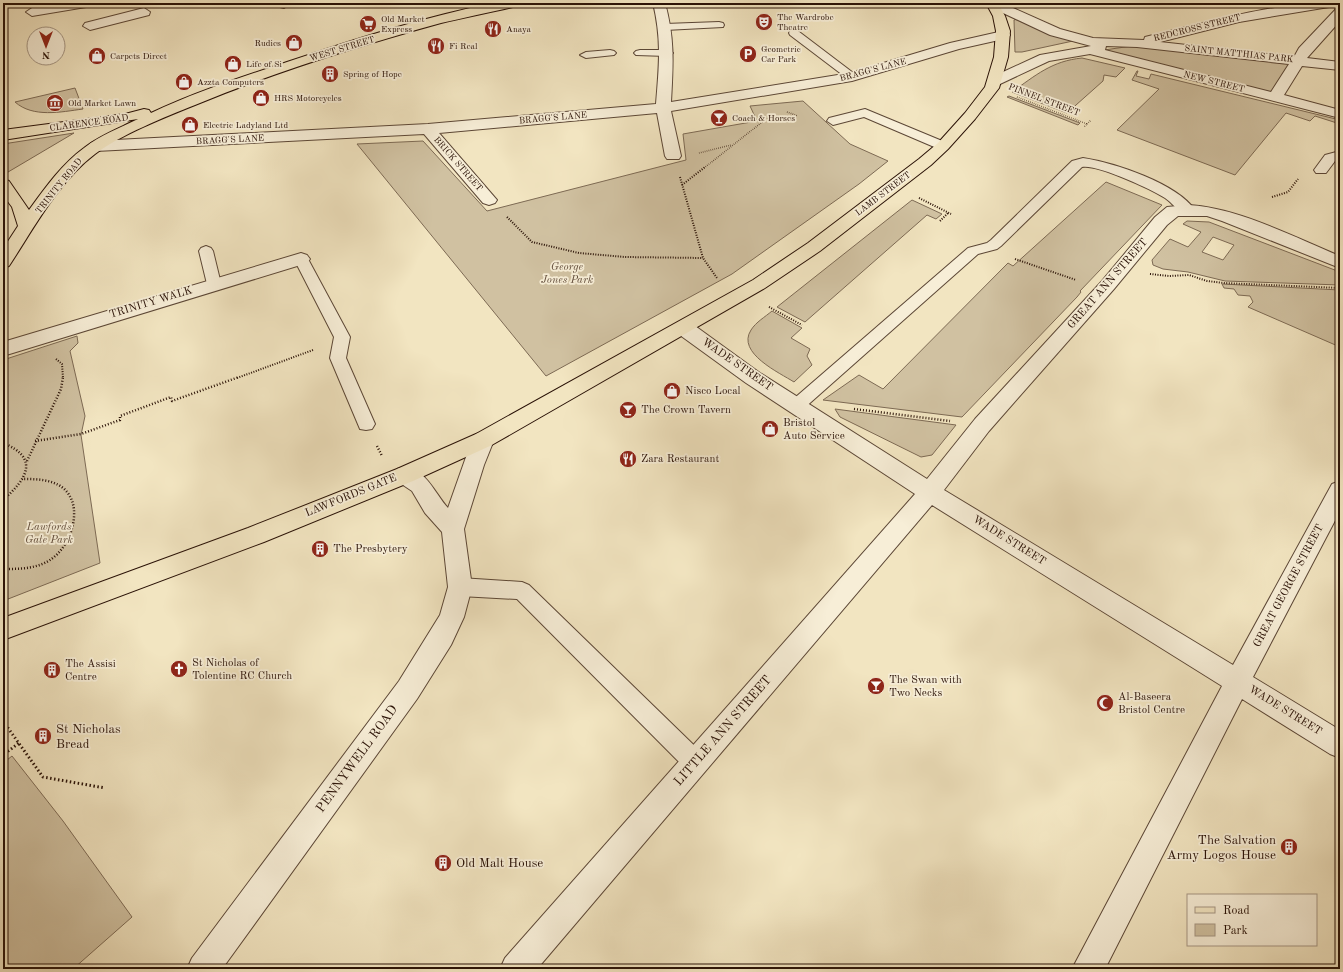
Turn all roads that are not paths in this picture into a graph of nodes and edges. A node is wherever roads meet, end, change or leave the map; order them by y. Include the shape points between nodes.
1 (86, 3) edge
2 (513, 3) edge
3 (659, 3) edge
4 (992, 3) edge
5 (1329, 3) edge
6 (492, 5) edge
7 (32, 12) dead end
8 (144, 12) dead end
9 (1340, 13) edge
10 (719, 25) dead end
11 (90, 26) dead end
12 (665, 27) junction
13 (794, 32) dead end
14 (1003, 35) junction
15 (1137, 43) junction
16 (1088, 50) junction
17 (610, 53) dead end
18 (640, 53) dead end
19 (667, 53) junction
20 (586, 55) dead end
21 (1300, 60) junction
22 (1340, 66) edge
23 (852, 76) junction
24 (993, 84) junction
25 (1275, 98) junction
26 (174, 107) junction
27 (663, 108) junction
28 (1340, 114) edge
29 (833, 121) dead end
30 (428, 129) junction
31 (3, 135) edge
32 (96, 146) junction
33 (943, 146) junction
34 (1340, 155) edge
35 (674, 157) road end
36 (1321, 170) road end
37 (3, 184) edge
38 (489, 200) road end
39 (1188, 210) junction
40 (27, 226) junction
41 (206, 251) dead end
42 (301, 259) joint
43 (3, 262) edge
44 (1340, 262) edge
45 (214, 284) junction
46 (684, 328) junction
47 (3, 349) edge
48 (796, 406) junction
49 (366, 424) road end
50 (483, 440) junction
51 (399, 477) junction
52 (1340, 490) edge
53 (929, 492) junction
54 (453, 529) junction
55 (460, 587) junction
56 (3, 629) edge
57 (1238, 683) junction
58 (1340, 745) edge
59 (696, 763) junction
60 (207, 967) edge
61 (516, 969) edge
62 (1088, 969) edge

1 - 7 street
2 - 6 main road, WEST STREET
3 - 12 street
4 - 14 main road, LAMB STREET via 999,16
4 - 15 street, SAINT MATTHIAS PARK via 1068,37 1107,43
5 - 15 street, REDCROSS STREET via 1239,18
6 - 26 main road, WEST STREET via 349,46
8 - 11 street via 117,13
9 - 21 street via 1304,51
10 - 12 lane
12 - 19 street
13 - 23 lane
14 - 23 street, BRAGG'S LANE
14 - 24 main road, LAMB STREET via 1001,57
15 - 16 street, SAINT MATTHIAS PARK
15 - 21 street, SAINT MATTHIAS PARK
16 - 24 street, SAINT MATTHIAS PARK via 1045,58
16 - 25 street, NEW STREET
17 - 20 lane
18 - 19 lane
19 - 27 street
21 - 22 street, SAINT MATTHIAS PARK
21 - 25 street
23 - 27 street, BRAGG'S LANE
24 - 33 main road, LAMB STREET
25 - 28 street, NEW STREET
26 - 31 main road, CLARENCE ROAD via 126,118
26 - 32 main road, TRINITY ROAD
27 - 30 street, BRAGG'S LANE
27 - 35 street
29 - 33 lane via 865,113
30 - 32 street, BRAGG'S LANE
30 - 38 street, BRICK STREET
32 - 40 main road, TRINITY ROAD via 64,177
33 - 46 main road, LAMB STREET via 814,247
34 - 36 lane via 1330,158
37 - 40 main road via 20,207
39 - 44 street, GREAT ANN STREET via 1208,211 1228,217
39 - 48 lane via 1171,194 1098,165 1083,162 1077,164 996,243 973,251
39 - 53 street, GREAT ANN STREET via 1173,211 1162,221 982,425
40 - 43 main road, TRINITY ROAD
41 - 45 lane
42 - 45 street, TRINITY WALK
42 - 49 lane via 342,337 338,358
45 - 47 street, TRINITY WALK
46 - 48 street, WADE STREET
46 - 50 main road, LAWFORDS GATE
48 - 53 street, WADE STREET
50 - 51 main road, LAWFORDS GATE
50 - 54 street, PENNYWELL ROAD
51 - 54 street via 420,485 433,507
51 - 56 main road, LAWFORDS GATE via 256,535
52 - 57 street, GREAT GEORGE STREET
53 - 57 street, WADE STREET
53 - 59 street, LITTLE ANN STREET
54 - 55 street, PENNYWELL ROAD
55 - 59 lane via 522,591
55 - 60 street, PENNYWELL ROAD via 452,617 442,638 408,690
57 - 58 street, WADE STREET
57 - 62 street, GREAT GEORGE STREET
59 - 61 street, LITTLE ANN STREET

